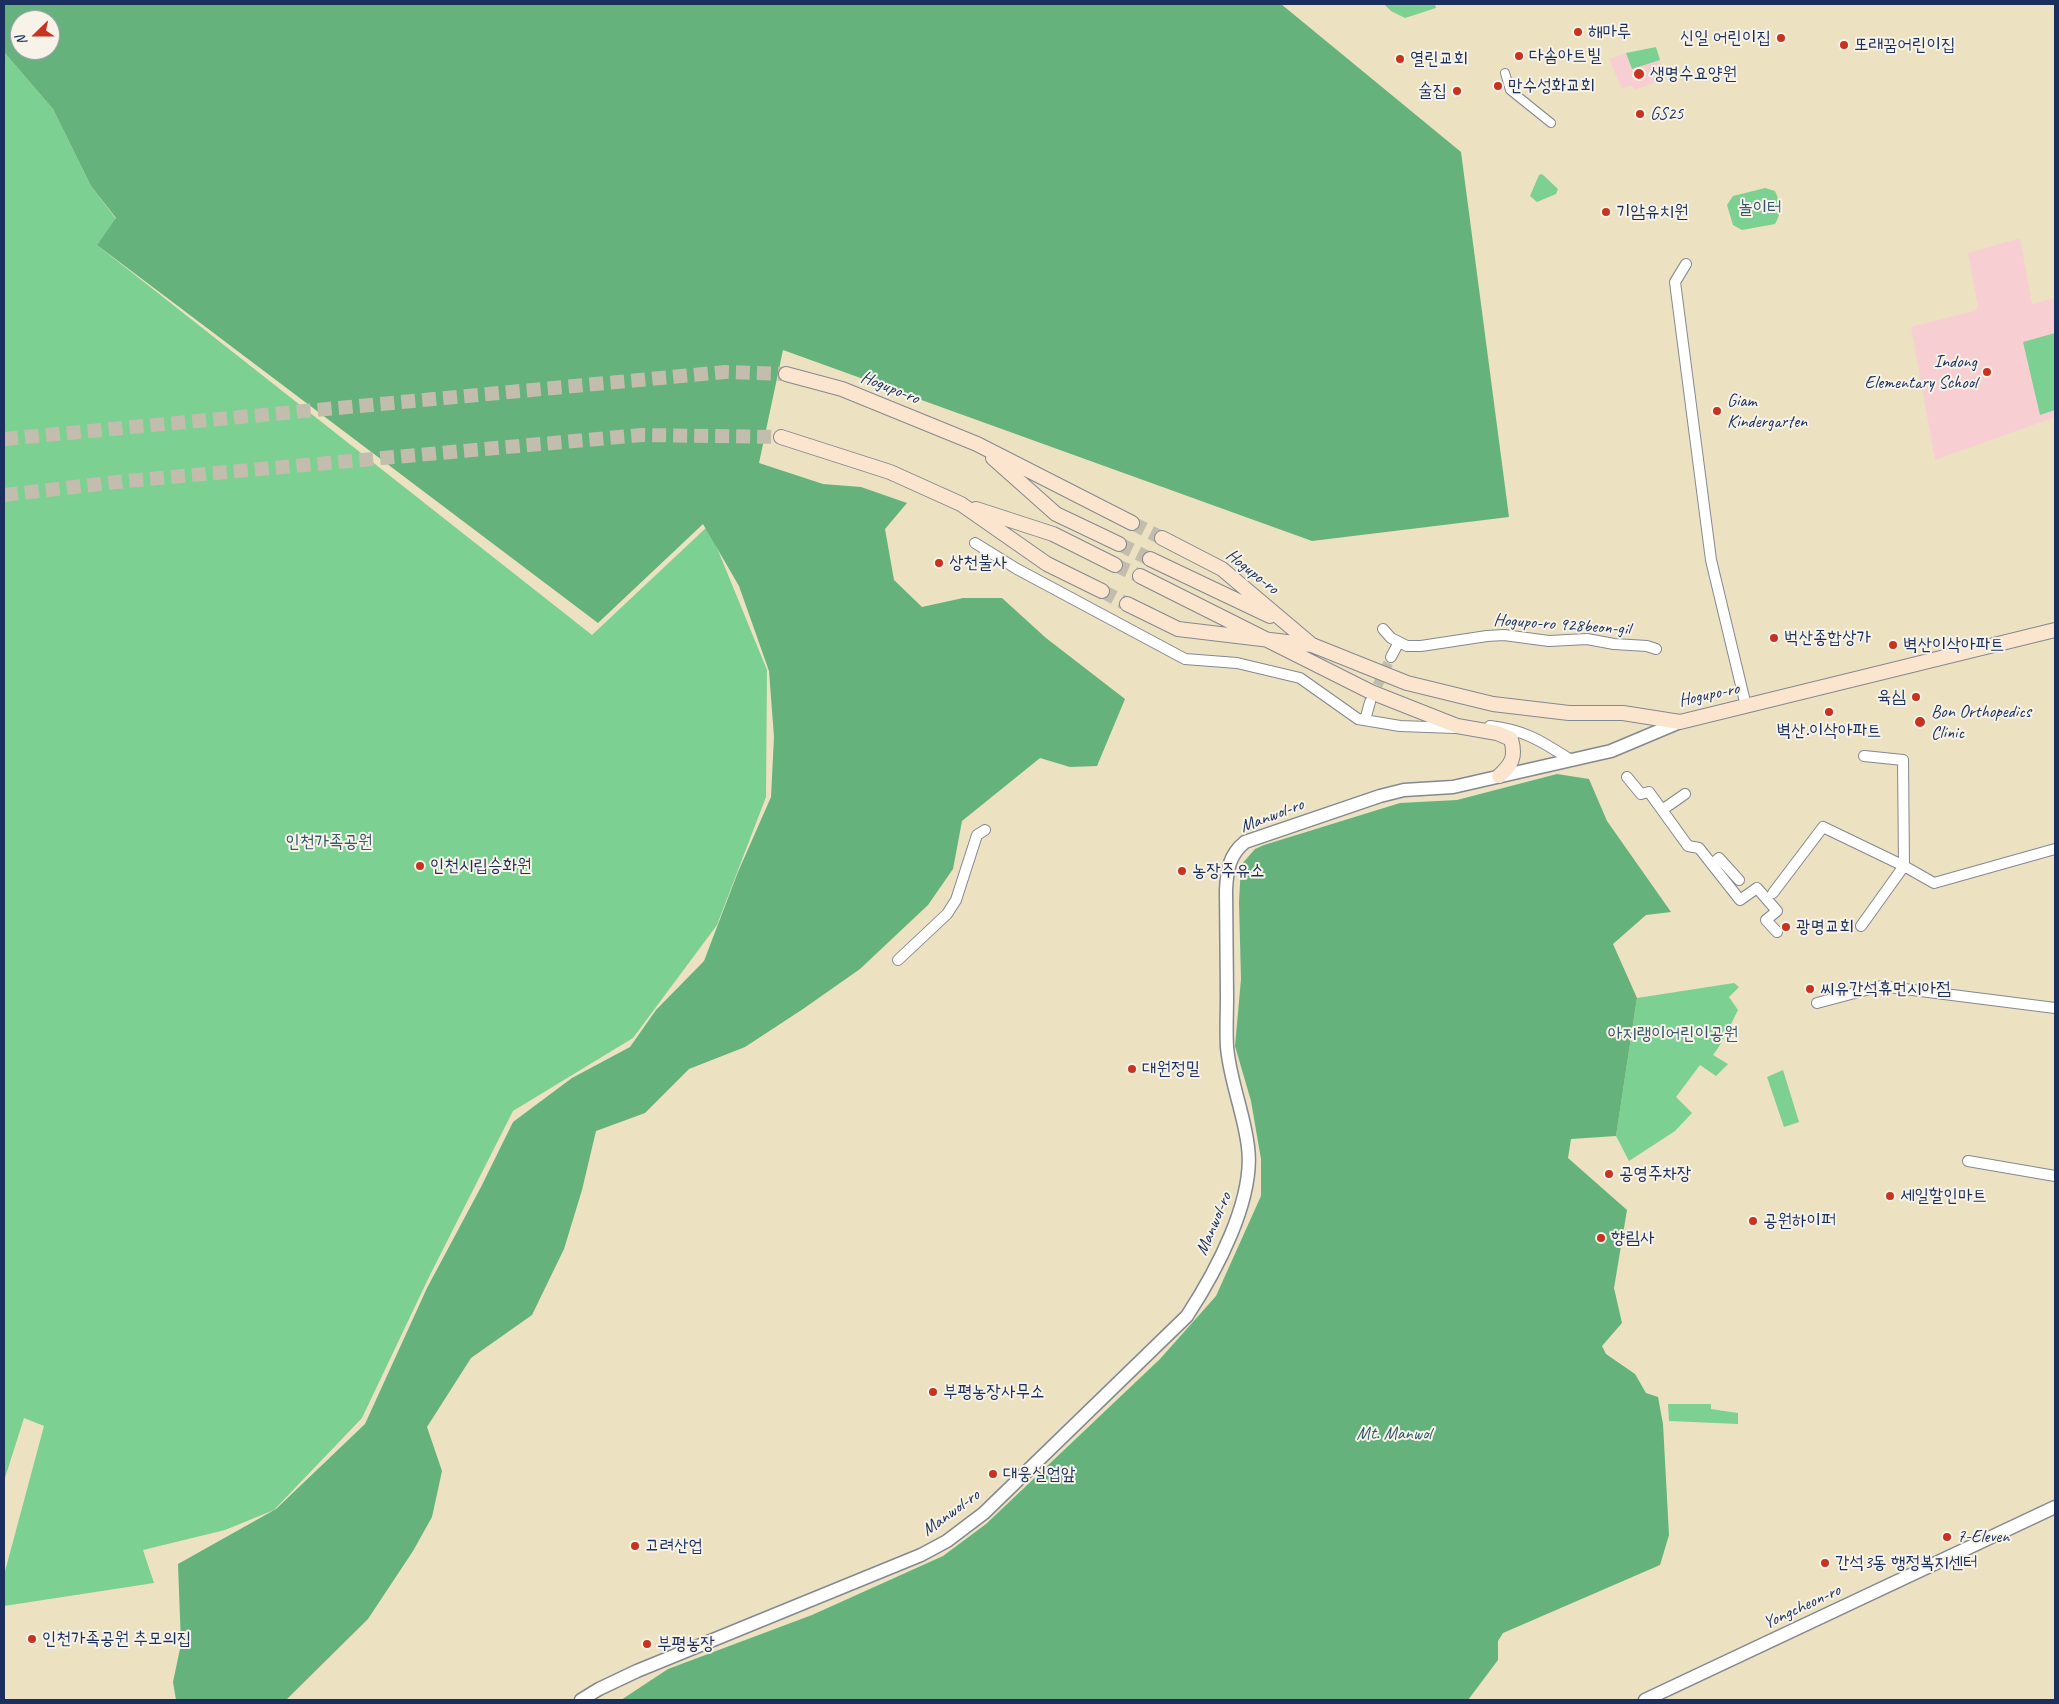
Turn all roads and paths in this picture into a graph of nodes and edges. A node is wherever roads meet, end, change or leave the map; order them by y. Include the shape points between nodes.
1 (1505, 73) dead end
2 (1550, 123) dead end
3 (1686, 264) dead end
4 (786, 374) tunnel mouth
5 (781, 437) tunnel mouth
6 (977, 444) junction
7 (962, 504) junction
8 (1132, 523) tunnel mouth
9 (1162, 538) tunnel mouth
10 (975, 543) dead end
11 (1119, 544) tunnel mouth
12 (1150, 559) tunnel mouth
13 (1115, 564) tunnel mouth
14 (1140, 576) tunnel mouth
15 (1102, 592) tunnel mouth
16 (1127, 604) tunnel mouth
17 (1289, 625) junction
18 (1383, 628) dead end
19 (2055, 630) edge
20 (1271, 640) junction
21 (1398, 642) junction
22 (1312, 645) junction
23 (1656, 649) dead end
24 (1391, 657) tunnel mouth
25 (1370, 702) tunnel mouth
26 (1746, 706) junction
27 (1365, 720) junction
28 (1680, 722) junction
29 (1466, 728) junction
30 (1864, 756) dead end
31 (1570, 760) junction
32 (1499, 776) junction
33 (1628, 777) dead end
34 (1685, 794) dead end
35 (1662, 810) junction
36 (985, 830) dead end
37 (2055, 849) edge
38 (1712, 864) junction
39 (1904, 866) junction
40 (1739, 880) dead end
41 (1772, 893) dead end
42 (1861, 926) dead end
43 (1778, 932) dead end
44 (898, 960) dead end
45 (1817, 1003) dead end
46 (2055, 1008) edge
47 (1968, 1161) dead end
48 (2055, 1176) edge
49 (2055, 1507) edge
50 (581, 1700) edge
51 (1646, 1700) edge

1 - 2 street via 1510,90
3 - 26 street via 1675,282 1711,560
4 - 6 main road, Hogupo-ro via 842,390
5 - 7 main road via 890,472
6 - 8 main road, Hogupo-ro
6 - 11 main road, Hogupo-ro via 1056,514
7 - 13 main road via 1053,534
7 - 15 main road via 1047,564
9 - 17 main road, Hogupo-ro via 1222,569
10 - 27 street via 1024,573 1185,659 1237,663 1300,678
12 - 17 main road, Hogupo-ro
14 - 20 main road, Hogupo-ro
16 - 20 main road, Hogupo-ro via 1178,629
17 - 22 main road, Hogupo-ro
18 - 21 street
19 - 26 main road, Hogupo-ro
20 - 22 main road, Hogupo-ro
20 - 29 main road via 1371,692
21 - 23 street, Hogupo-ro 928beon-gil via 1421,646 1504,635 1549,641 1587,639
21 - 24 street
22 - 28 main road, Hogupo-ro via 1407,682 1493,704 1569,713 1623,713
25 - 27 street
26 - 28 main road, Hogupo-ro
27 - 29 street via 1400,726
28 - 31 street, Manwol-ro via 1611,751
29 - 31 street via 1511,728 1530,735
29 - 32 main road via 1497,733 1511,739 1514,748 1511,765
30 - 39 street via 1903,760
31 - 32 street, Manwol-ro
32 - 50 street, Manwol-ro via 1453,787 1404,790 1380,796 1246,842 1233,855 1226,890 1227,1047 1249,1150 1248,1178 1240,1213 1205,1288 1187,1316 984,1513 947,1541 921,1556 637,1671
33 - 35 street via 1641,794 1649,792
34 - 35 street
35 - 38 street via 1688,846 1699,848
36 - 44 street via 977,835 956,900 947,914
37 - 39 street via 1934,883
38 - 40 street via 1718,858
38 - 43 street via 1740,900 1757,888 1777,911 1766,920
39 - 41 street via 1823,827
39 - 42 street
45 - 46 street via 1881,986
47 - 48 street
49 - 51 street, Yongcheon-ro

